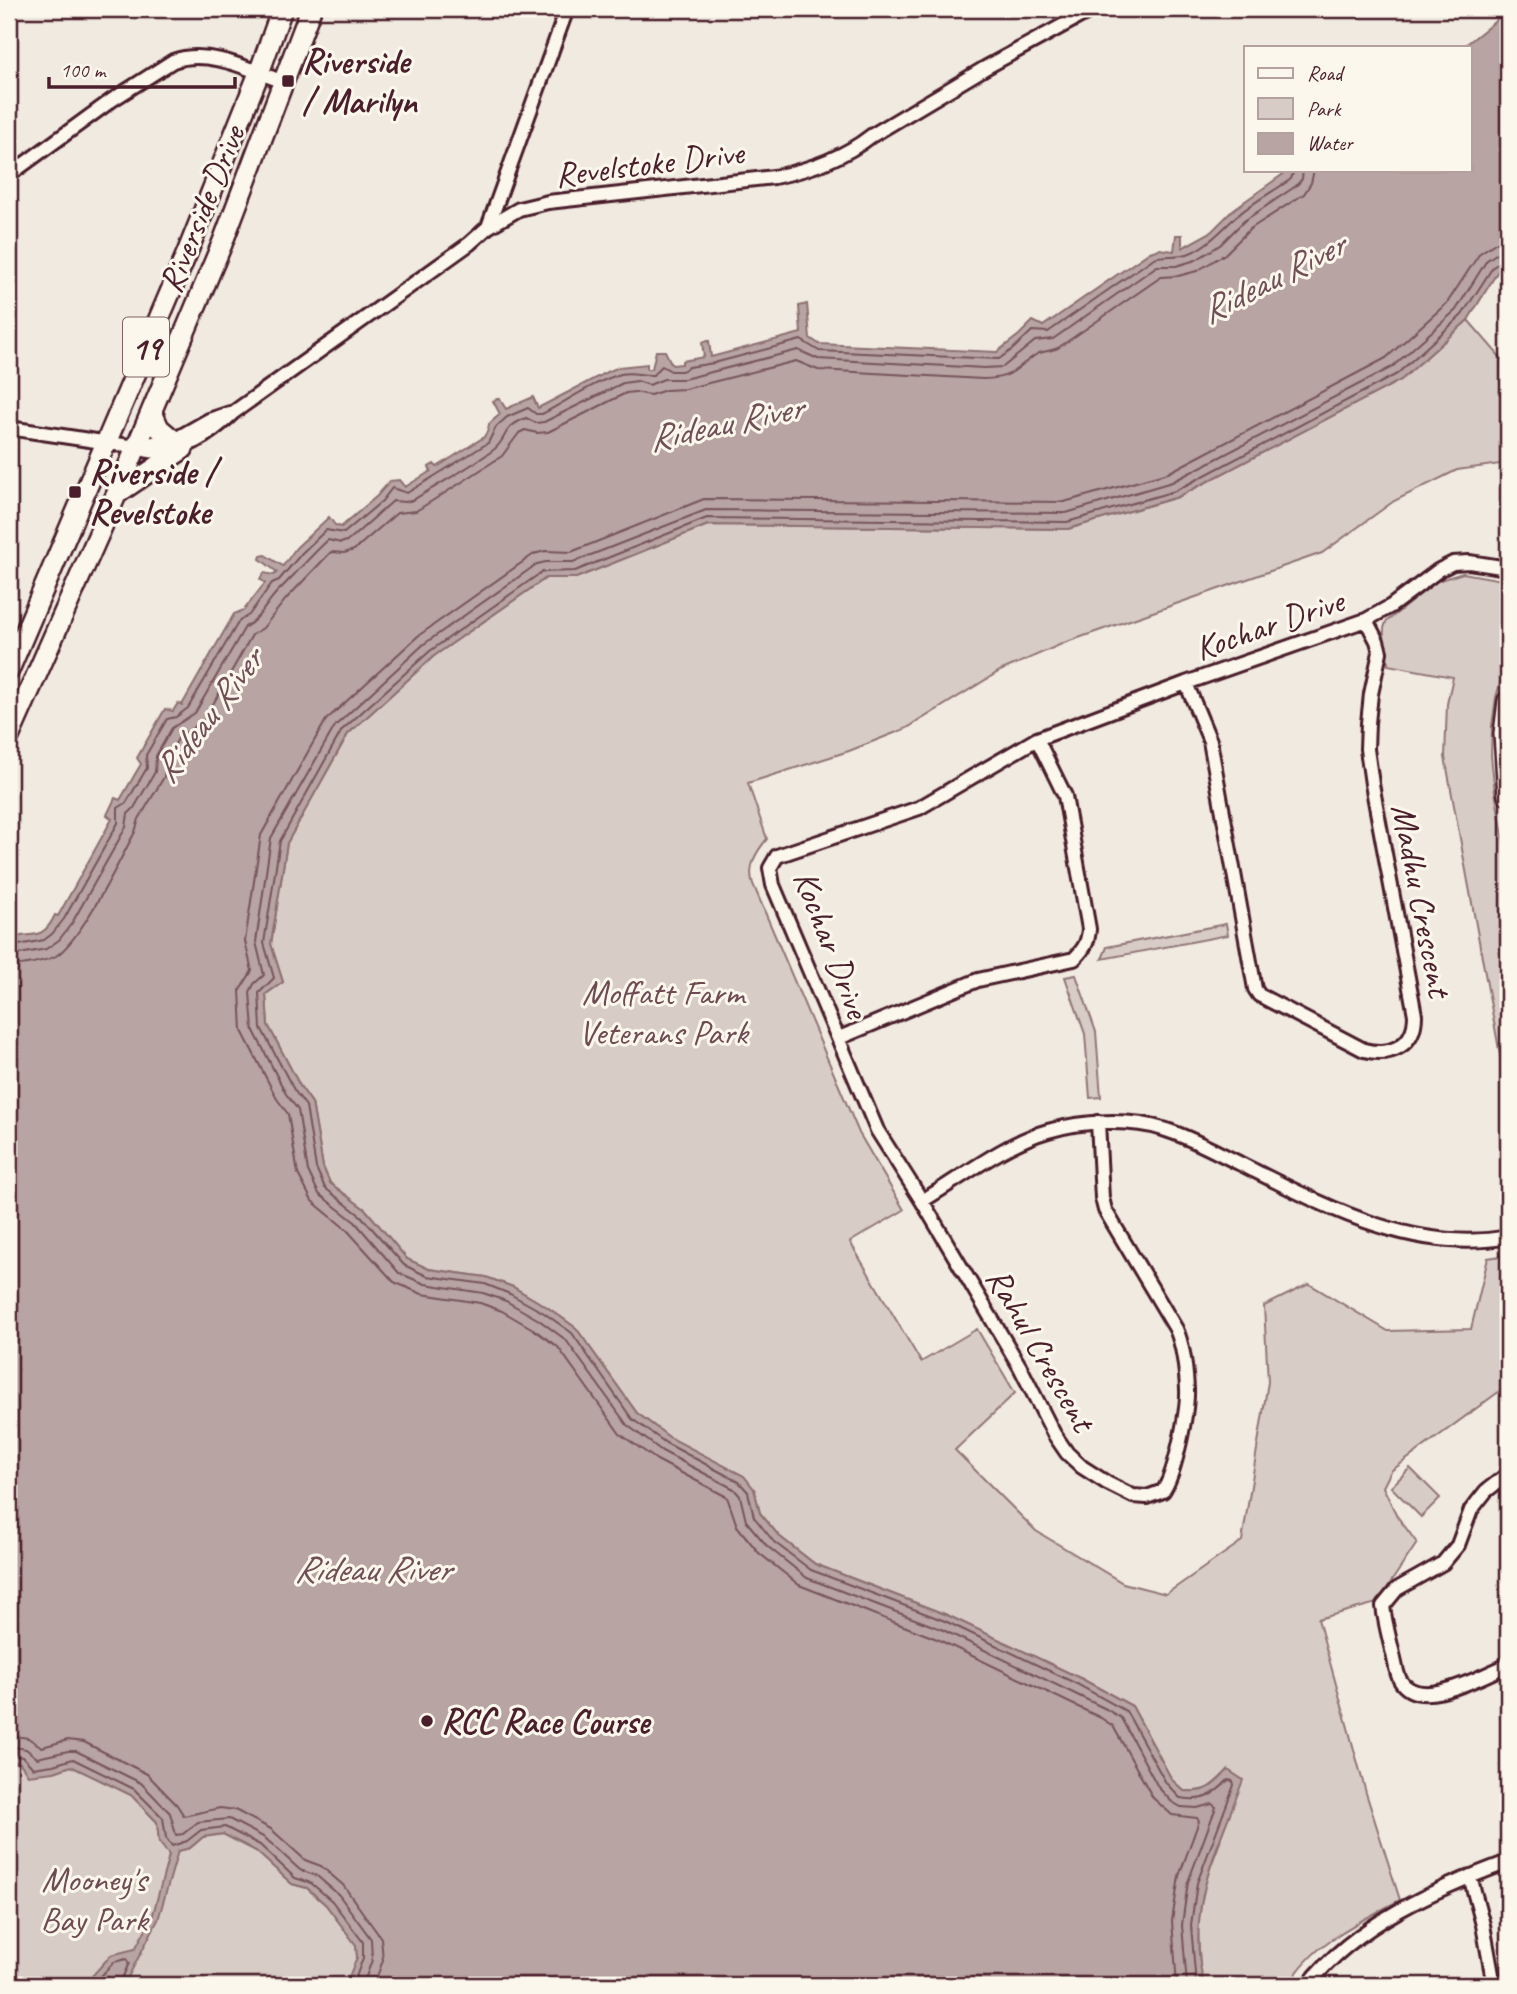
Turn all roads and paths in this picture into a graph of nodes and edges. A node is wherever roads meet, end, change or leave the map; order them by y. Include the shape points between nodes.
1 (282, 9) edge
2 (311, 9) edge
3 (567, 9) edge
4 (1093, 9) edge
5 (259, 74) junction
6 (284, 82) junction
7 (9, 174) edge
8 (488, 227) junction
9 (152, 412) junction
10 (9, 428) edge
11 (106, 443) junction
12 (177, 444) junction
13 (136, 447) junction
14 (117, 493) junction
15 (1508, 569) edge
16 (1366, 620) junction
17 (9, 670) edge
18 (1186, 683) junction
19 (1508, 701) edge
20 (9, 737) edge
21 (1037, 739) junction
22 (1508, 794) edge
23 (839, 1038) junction
24 (1098, 1122) junction
25 (922, 1201) junction
26 (1508, 1237) edge
27 (1508, 1474) edge
28 (1508, 1665) edge
29 (1508, 1862) edge
30 (1470, 1876) junction
31 (1308, 1985) edge
32 (1494, 1985) edge

1 - 5 main road, Riverside Drive / 19
2 - 6 main road, Riverside Drive / 19
3 - 8 street
4 - 8 street, Revelstoke Drive via 985,68 856,148 803,171 548,202 519,209
5 - 6 street
5 - 7 street via 201,56 183,57 112,100
5 - 11 main road, Riverside Drive / 19
6 - 9 main road, Riverside Drive / 19
8 - 12 street, Revelstoke Drive via 234,412 209,420
9 - 12 main road via 159,428
9 - 13 main road, Riverside Drive / 19
10 - 11 street, Revelstoke Drive
11 - 13 street, Revelstoke Drive
11 - 17 main road, Riverside Drive / 19
12 - 13 street, Revelstoke Drive
12 - 14 main road
13 - 14 main road, Riverside Drive / 19
14 - 20 main road, Riverside Drive / 19
15 - 16 street, Kochar Drive via 1452,563
16 - 18 street, Kochar Drive
16 - 18 street, Madhu Crescent via 1380,652 1368,723 1369,761 1415,1015 1410,1038 1399,1048 1375,1053 1364,1050 1255,989 1210,741
18 - 21 street, Kochar Drive
19 - 22 main road via 1504,734
21 - 23 street via 1065,796 1089,929 1084,949 1074,959 978,980
21 - 23 street, Kochar Drive via 919,808 777,856 770,868 773,885
23 - 25 street, Kochar Drive via 877,1130
24 - 25 street via 1037,1135
24 - 25 street, Rahul Crescent via 1105,1210 1180,1338 1187,1392 1174,1471 1157,1495 1133,1496 1098,1478 1067,1452
24 - 26 street via 1162,1128 1373,1224 1468,1242
27 - 28 street via 1486,1490 1471,1510 1458,1545 1443,1563 1397,1588 1383,1606 1400,1679 1420,1695 1438,1693
29 - 30 street
30 - 31 street via 1350,1942
30 - 32 street

